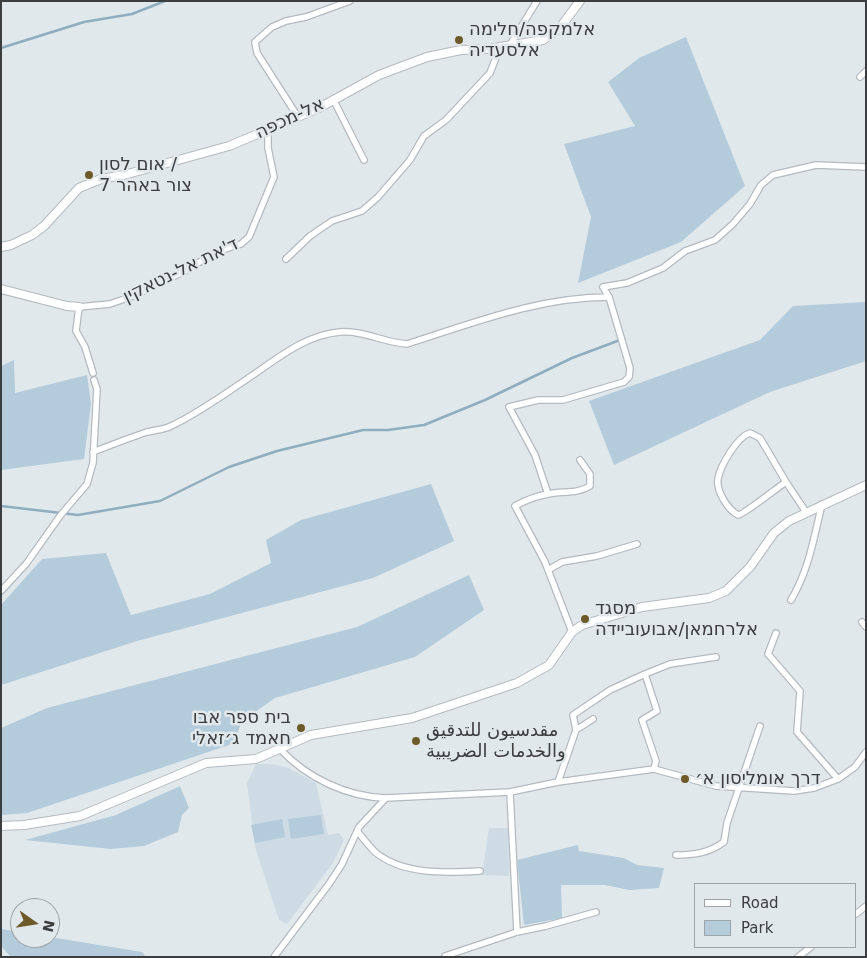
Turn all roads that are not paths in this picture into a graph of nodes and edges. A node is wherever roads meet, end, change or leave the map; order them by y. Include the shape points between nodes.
1 (350, 1) edge
2 (537, 1) edge
3 (580, 1) edge
4 (510, 45) junction
5 (500, 47) junction
6 (866, 70) edge
7 (860, 77) dead end
8 (333, 99) junction
9 (298, 117) junction
10 (268, 131) junction
11 (364, 160) dead end
12 (866, 167) edge
13 (1, 247) edge
14 (286, 259) dead end
15 (1, 289) edge
16 (609, 297) junction
17 (79, 307) junction
18 (92, 373) dead end
19 (94, 380) dead end
20 (93, 452) junction
21 (580, 460) dead end
22 (786, 482) junction
23 (866, 485) edge
24 (548, 494) junction
25 (822, 504) junction
26 (806, 512) junction
27 (637, 544) dead end
28 (548, 570) junction
29 (1, 591) edge
30 (791, 600) dead end
31 (572, 632) junction
32 (776, 633) dead end
33 (716, 657) dead end
34 (645, 674) junction
35 (593, 719) dead end
36 (760, 726) dead end
37 (576, 730) junction
38 (280, 749) junction
39 (866, 752) edge
40 (654, 770) junction
41 (838, 779) junction
42 (558, 782) junction
43 (740, 787) junction
44 (510, 792) junction
45 (386, 798) junction
46 (1, 826) edge
47 (357, 831) junction
48 (676, 855) dead end
49 (480, 871) dead end
50 (596, 912) dead end
51 (517, 932) junction
52 (810, 948) edge
53 (445, 956) edge
54 (274, 957) edge
55 (798, 957) edge

1 - 9 street via 272,27 255,42 257,53
2 - 4 street
3 - 4 street, אל-מכפה via 559,29 543,40
4 - 5 street, אל-מכפה
5 - 8 street, אל-מכפה via 427,57
5 - 14 street via 490,73 446,120 424,136 410,160 378,197 362,211 332,221
6 - 7 street
8 - 9 street, אל-מכפה
8 - 11 street
9 - 10 street, אל-מכפה
10 - 13 street, אל-מכפה via 191,158 101,179 79,188 44,226 32,235
10 - 17 street, ד'את אל-נטאקין via 274,178 249,237 241,244 216,252 134,296 110,304
12 - 16 street via 816,166 774,175 761,185 750,204 715,240 685,250 663,268 627,283 603,287
15 - 17 street, ד'את אל-נטאקין
16 - 20 street via 564,299 536,305 407,344 340,332 312,340 283,353 249,378 168,427
16 - 24 street via 630,368 629,377 624,382 563,400 538,400 509,407 535,455
17 - 18 street via 76,331 85,347
19 - 20 street via 97,389
20 - 29 street via 87,484 26,564
21 - 24 street via 590,474 590,486 583,490
22 - 22 street via 760,438 750,433 728,455 718,480 728,506 741,515
22 - 26 street
23 - 25 street
24 - 28 street via 515,506
25 - 26 street
25 - 30 street via 808,564
26 - 31 street via 774,533 750,567 726,591 709,598 642,607 582,625
27 - 28 street via 562,562
28 - 31 street
31 - 38 street via 549,665 517,684 390,723 312,735
32 - 41 street via 768,654 800,691 796,732
33 - 34 street via 670,664
34 - 37 street via 610,690 573,715
34 - 40 street via 657,711 642,720 656,761
35 - 37 street
36 - 43 street
37 - 42 street
38 - 45 street via 297,765 324,781 366,798
38 - 46 street via 256,759 206,763 80,816
39 - 41 street via 855,767
40 - 42 street
40 - 43 street via 716,786
41 - 43 street via 814,788 794,790
42 - 44 street
43 - 48 street via 724,842 695,855
44 - 45 street
44 - 51 street
45 - 47 street
47 - 49 street via 376,852 393,862 430,871
47 - 54 street via 329,884
50 - 51 street
51 - 53 street
52 - 55 street

